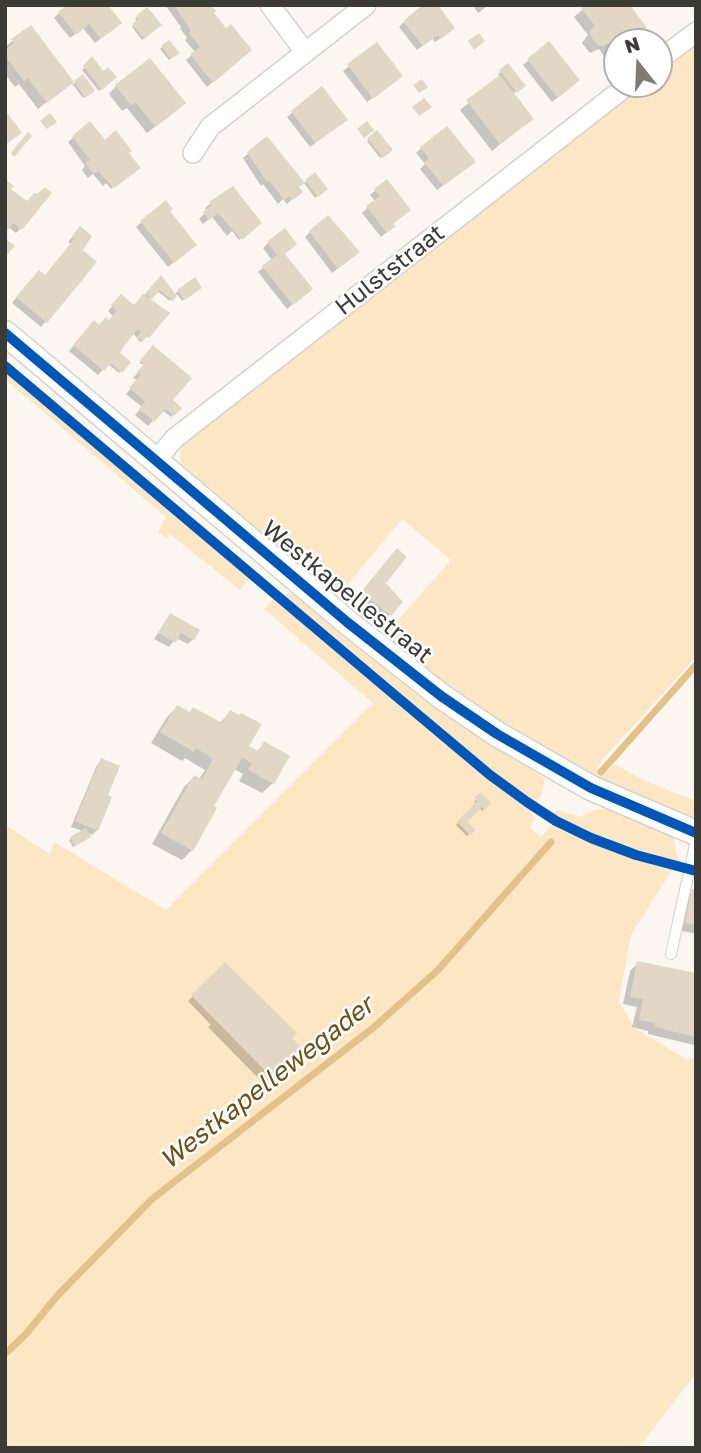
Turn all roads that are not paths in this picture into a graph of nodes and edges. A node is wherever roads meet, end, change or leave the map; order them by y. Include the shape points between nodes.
1 (270, 5) edge
2 (366, 5) edge
3 (696, 32) edge
4 (673, 49) edge
5 (305, 52) junction
6 (611, 98) edge
7 (193, 153) dead end
8 (5, 333) edge
9 (156, 460) junction
10 (696, 833) edge
11 (696, 840) edge
12 (671, 954) dead end

1 - 5 street
2 - 5 street
3 - 4 street
5 - 7 street via 210,127
6 - 9 street, Hulststraat via 174,438
8 - 9 street, Westkapellestraat
9 - 10 street, Westkapellestraat via 441,696 591,788
11 - 12 lane

